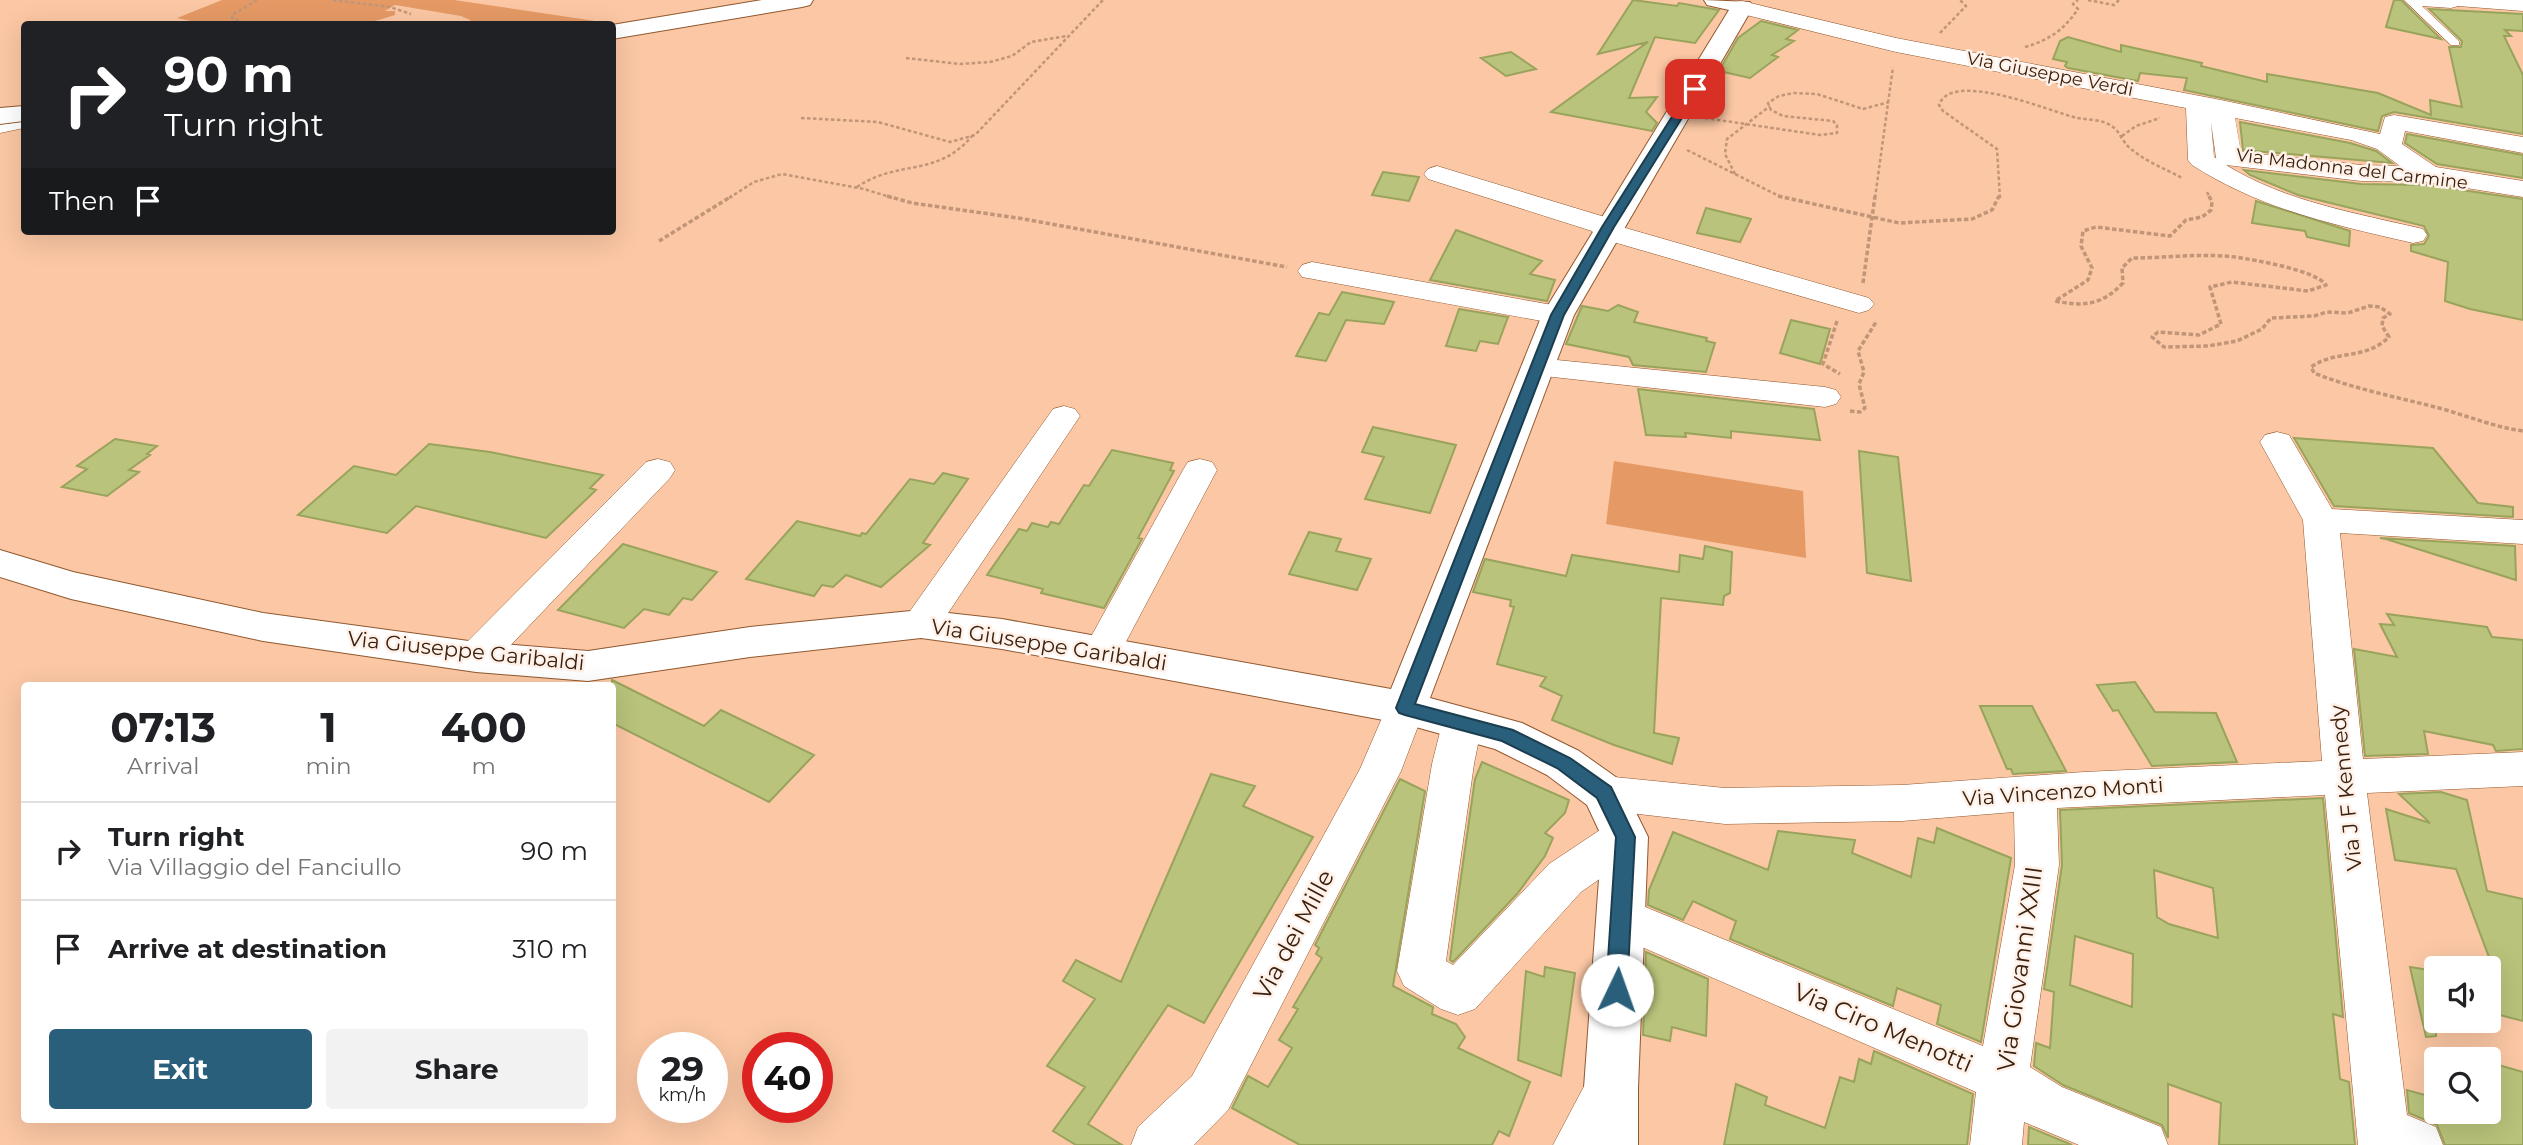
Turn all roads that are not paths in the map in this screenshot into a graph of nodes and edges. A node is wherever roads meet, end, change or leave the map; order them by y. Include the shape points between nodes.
1 (803, 0) edge
2 (2462, 0) edge
3 (2411, 1) edge
4 (1729, 3) edge
5 (2514, 3) edge
6 (616, 31) edge
7 (2455, 43) dead end
8 (2210, 105) junction
9 (21, 114) edge
10 (0, 116) edge
11 (21, 126) edge
12 (0, 130) edge
13 (2397, 146) junction
14 (2522, 167) edge
15 (1437, 174) dead end
16 (2428, 174) junction
17 (1607, 229) junction
18 (2413, 234) dead end
19 (1312, 271) road end
20 (1851, 302) road end
21 (1558, 315) junction
22 (1536, 368) junction
23 (1839, 395) road end
24 (1064, 416) dead end
25 (2277, 442) dead end
26 (659, 470) dead end
27 (1200, 470) dead end
28 (2321, 520) junction
29 (2523, 532) edge
30 (0, 563) edge
31 (921, 624) junction
32 (1101, 653) junction
33 (476, 657) junction
34 (1405, 708) junction
35 (1462, 724) junction
36 (2523, 769) edge
37 (2344, 778) junction
38 (2035, 792) junction
39 (1604, 793) junction
40 (1625, 837) junction
41 (1621, 916) junction
42 (2003, 1079) junction
43 (1611, 1088) junction
44 (2394, 1141) edge
45 (1157, 1145) edge
46 (1578, 1145) edge
47 (1611, 1145) edge
48 (1996, 1145) edge
49 (2142, 1145) edge

1 - 6 street
2 - 3 lane via 2451,5
2 - 5 street
3 - 7 lane
4 - 8 street, Via Giuseppe Verdi via 1896,45
4 - 17 street via 1683,110
8 - 13 street, Via Giuseppe Verdi
8 - 16 street, Via Madonna del Carmine via 2229,158 2361,173
8 - 18 street via 2201,160 2216,170 2285,204
9 - 10 street
11 - 12 lane
13 - 14 street, Via Giuseppe Verdi
13 - 16 street
14 - 16 street, Via Madonna del Carmine
15 - 17 street
17 - 20 street
17 - 21 street
19 - 21 street
21 - 22 street
22 - 23 street
22 - 34 street
24 - 31 street
25 - 28 street, Via J F Kennedy
26 - 33 street
27 - 32 street
28 - 29 street
28 - 37 street, Via J F Kennedy
30 - 33 street, Via Giuseppe Garibaldi via 71,585 262,627
31 - 32 street, Via Giuseppe Garibaldi
31 - 33 street, Via Giuseppe Garibaldi via 750,642 588,666
32 - 34 street, Via Giuseppe Garibaldi
34 - 35 street, Via Giuseppe Garibaldi
34 - 45 street, Via dei Mille via 1380,771 1210,1093
35 - 39 street, Via Giuseppe Garibaldi via 1507,735 1563,763
35 - 40 street via 1421,971 1458,993 1565,878
36 - 37 street, Via Vincenzo Monti
37 - 38 street, Via Vincenzo Monti
37 - 44 street, Via J F Kennedy
38 - 39 street, Via Vincenzo Monti via 1902,803 1726,806
38 - 42 street, Via Giovanni XXIII via 2036,864
39 - 40 street, Via Giuseppe Garibaldi
40 - 41 street, Via Giuseppe Garibaldi
41 - 42 street, Via Ciro Menotti
41 - 43 street, Via Giuseppe Garibaldi
42 - 48 street, Via Giovanni XXIII
42 - 49 street, Via Ciro Menotti via 2044,1105
43 - 46 street
43 - 47 street, Via Giuseppe Garibaldi

